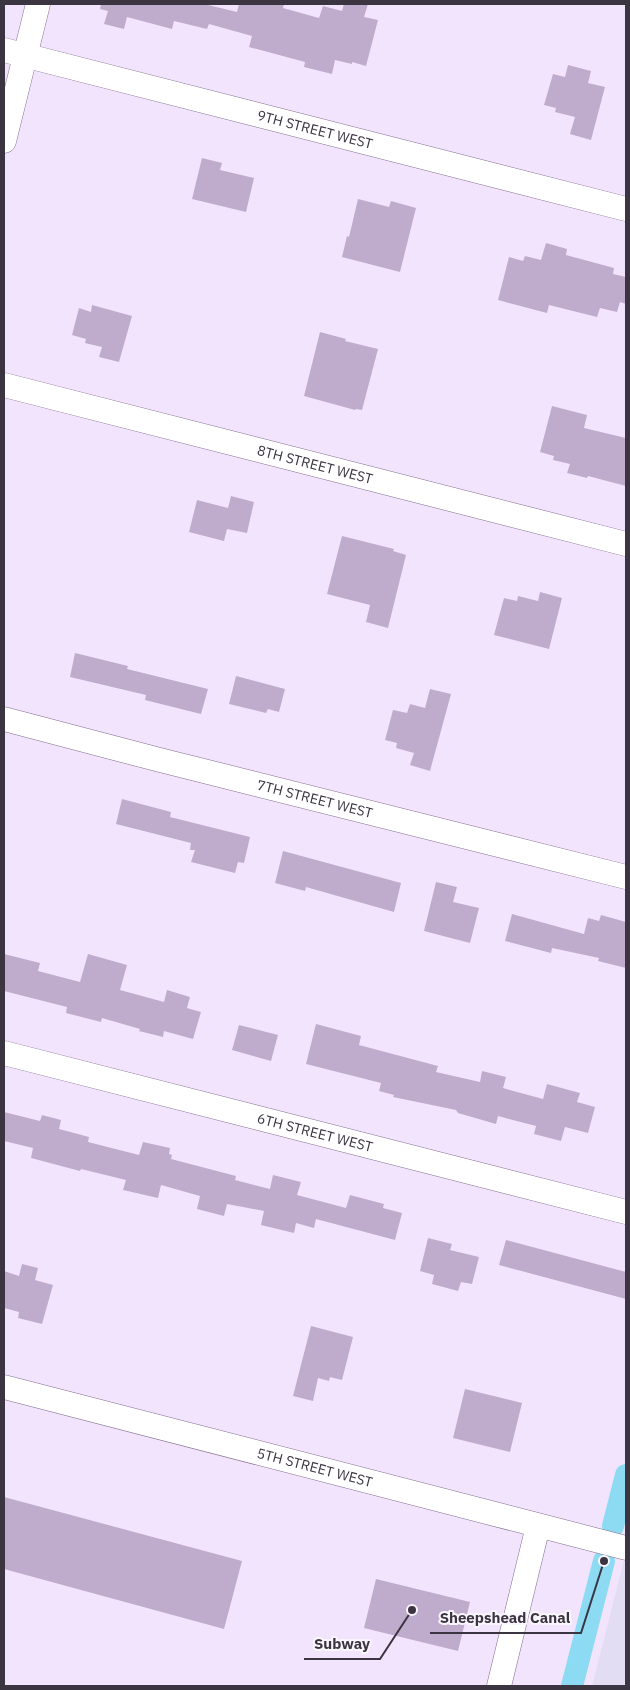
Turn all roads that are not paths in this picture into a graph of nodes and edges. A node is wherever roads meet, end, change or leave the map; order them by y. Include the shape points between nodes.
1 (38, 4) edge
2 (14, 53) edge
3 (4, 141) edge
4 (626, 209) edge
5 (4, 385) edge
6 (626, 544) edge
7 (4, 719) edge
8 (626, 877) edge
9 (4, 1053) edge
10 (626, 1212) edge
11 (4, 1387) edge
12 (538, 1526) junction
13 (626, 1548) edge
14 (499, 1686) edge

1 - 2 street
2 - 3 street
2 - 4 street, 9TH STREET WEST
5 - 6 street, 8TH STREET WEST
7 - 8 street, 7TH STREET WEST
9 - 10 street, 6TH STREET WEST
11 - 12 street, 5TH STREET WEST
12 - 13 street, 5TH STREET WEST
12 - 14 street

